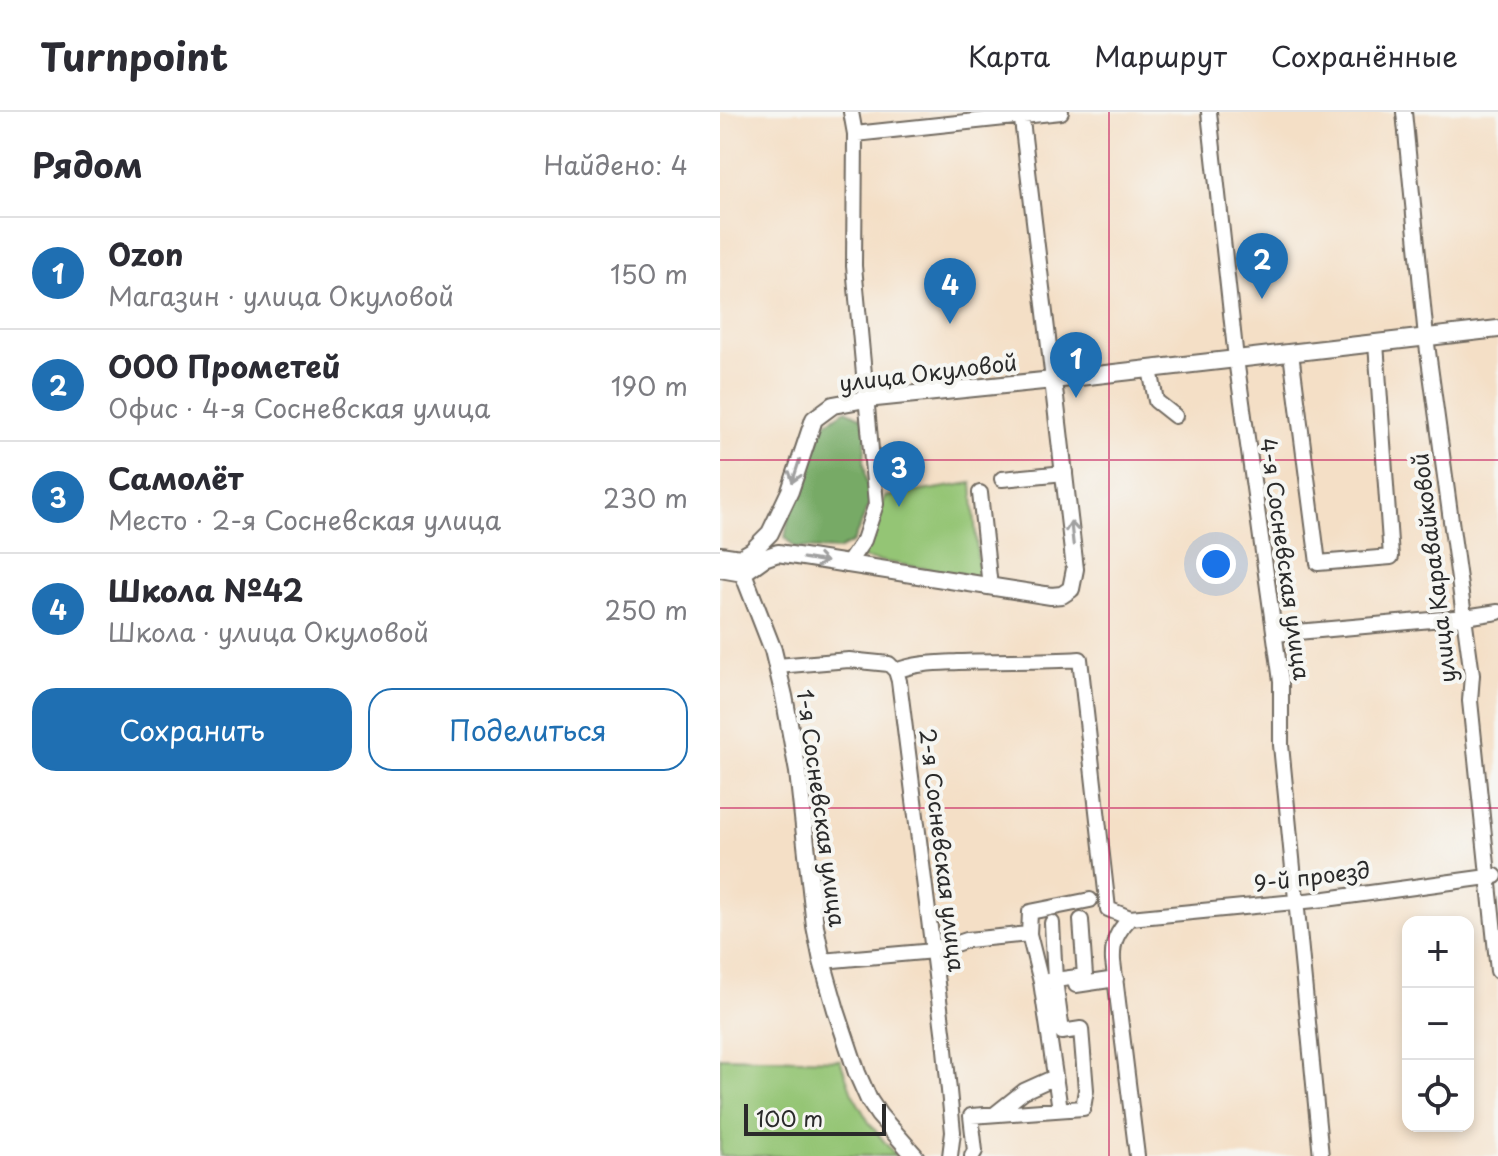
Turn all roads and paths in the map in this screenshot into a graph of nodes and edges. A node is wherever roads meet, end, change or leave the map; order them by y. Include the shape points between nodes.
1 (851, 112) edge
2 (1061, 112) edge
3 (1209, 112) edge
4 (1404, 112) edge
5 (1022, 114) edge
6 (855, 134) junction
7 (1498, 329) edge
8 (1426, 337) junction
9 (1376, 343) junction
10 (1291, 353) junction
11 (1236, 359) junction
12 (1150, 369) junction
13 (1053, 380) junction
14 (866, 399) junction
15 (1175, 416) dead end
16 (1065, 473) junction
17 (1002, 479) dead end
18 (980, 493) dead end
19 (720, 555) edge
20 (742, 565) junction
21 (847, 565) junction
22 (720, 569) edge
23 (990, 587) junction
24 (1498, 612) edge
25 (1465, 617) junction
26 (1275, 634) junction
27 (777, 666) junction
28 (896, 671) junction
29 (1493, 877) edge
30 (1090, 900) dead end
31 (1297, 902) junction
32 (1130, 918) junction
33 (1081, 920) dead end
34 (1052, 923) dead end
35 (1029, 934) junction
36 (934, 951) junction
37 (822, 961) junction
38 (1498, 971) edge
39 (1116, 979) junction
40 (1051, 983) junction
41 (1055, 1077) junction
42 (1060, 1109) junction
43 (995, 1114) junction
44 (915, 1156) edge
45 (950, 1156) edge
46 (972, 1156) edge
47 (1137, 1156) edge
48 (1321, 1156) edge

1 - 6 street
2 - 5 street
3 - 11 street, 4-я Сосневская улица
4 - 8 street, улица Каравайковой
5 - 6 street
5 - 13 street
6 - 14 street via 854,266
7 - 8 main road, улица Окуловой
8 - 9 main road, улица Окуловой
8 - 25 street, улица Каравайковой
9 - 10 main road, улица Окуловой
9 - 10 street via 1391,557 1318,563
10 - 11 main road, улица Окуловой
11 - 12 main road, улица Окуловой
11 - 26 street, 4-я Сосневская улица
12 - 13 main road, улица Окуловой
12 - 15 street via 1156,401
13 - 14 main road, улица Окуловой
13 - 16 main road
14 -> 20 main road, улица Окуловой via 833,405 814,419 775,524
14 - 21 street via 876,504 864,540
16 - 17 street
23 -> 16 main road via 1051,596 1071,589 1075,569
18 - 23 street
19 - 20 main road
20 -> 21 main road via 778,553
20 - 22 main road
20 - 27 main road, 1-я Сосневская улица
21 - 23 main road
24 - 25 street
25 - 26 street
25 - 29 street, улица Каравайковой via 1470,701
26 - 31 street, 4-я Сосневская улица
27 - 28 street via 849,660 889,664
27 - 37 main road, 1-я Сосневская улица via 798,772
28 - 32 street via 928,663 1080,659 1108,909
28 - 36 street, 2-я Сосневская улица
29 - 31 street, 9-й проезд
29 - 38 street, улица Каравайковой
30 - 35 street via 1030,912
31 - 32 street, 9-й проезд
31 - 48 street, 4-я Сосневская улица
32 - 39 street via 1112,947
33 - 40 street via 1085,976
34 - 40 street
35 - 36 street via 967,940
35 - 40 street
36 - 37 street
36 - 45 street, 2-я Сосневская улица via 953,1132
37 - 44 main road, 1-я Сосневская улица via 863,1087 879,1115
39 - 40 street
39 - 47 street
40 - 41 street
40 - 42 street via 1062,1032 1081,1029 1086,1090 1083,1108
41 - 42 street
41 - 43 street via 1024,1091
42 - 43 street
43 - 46 street via 971,1116

